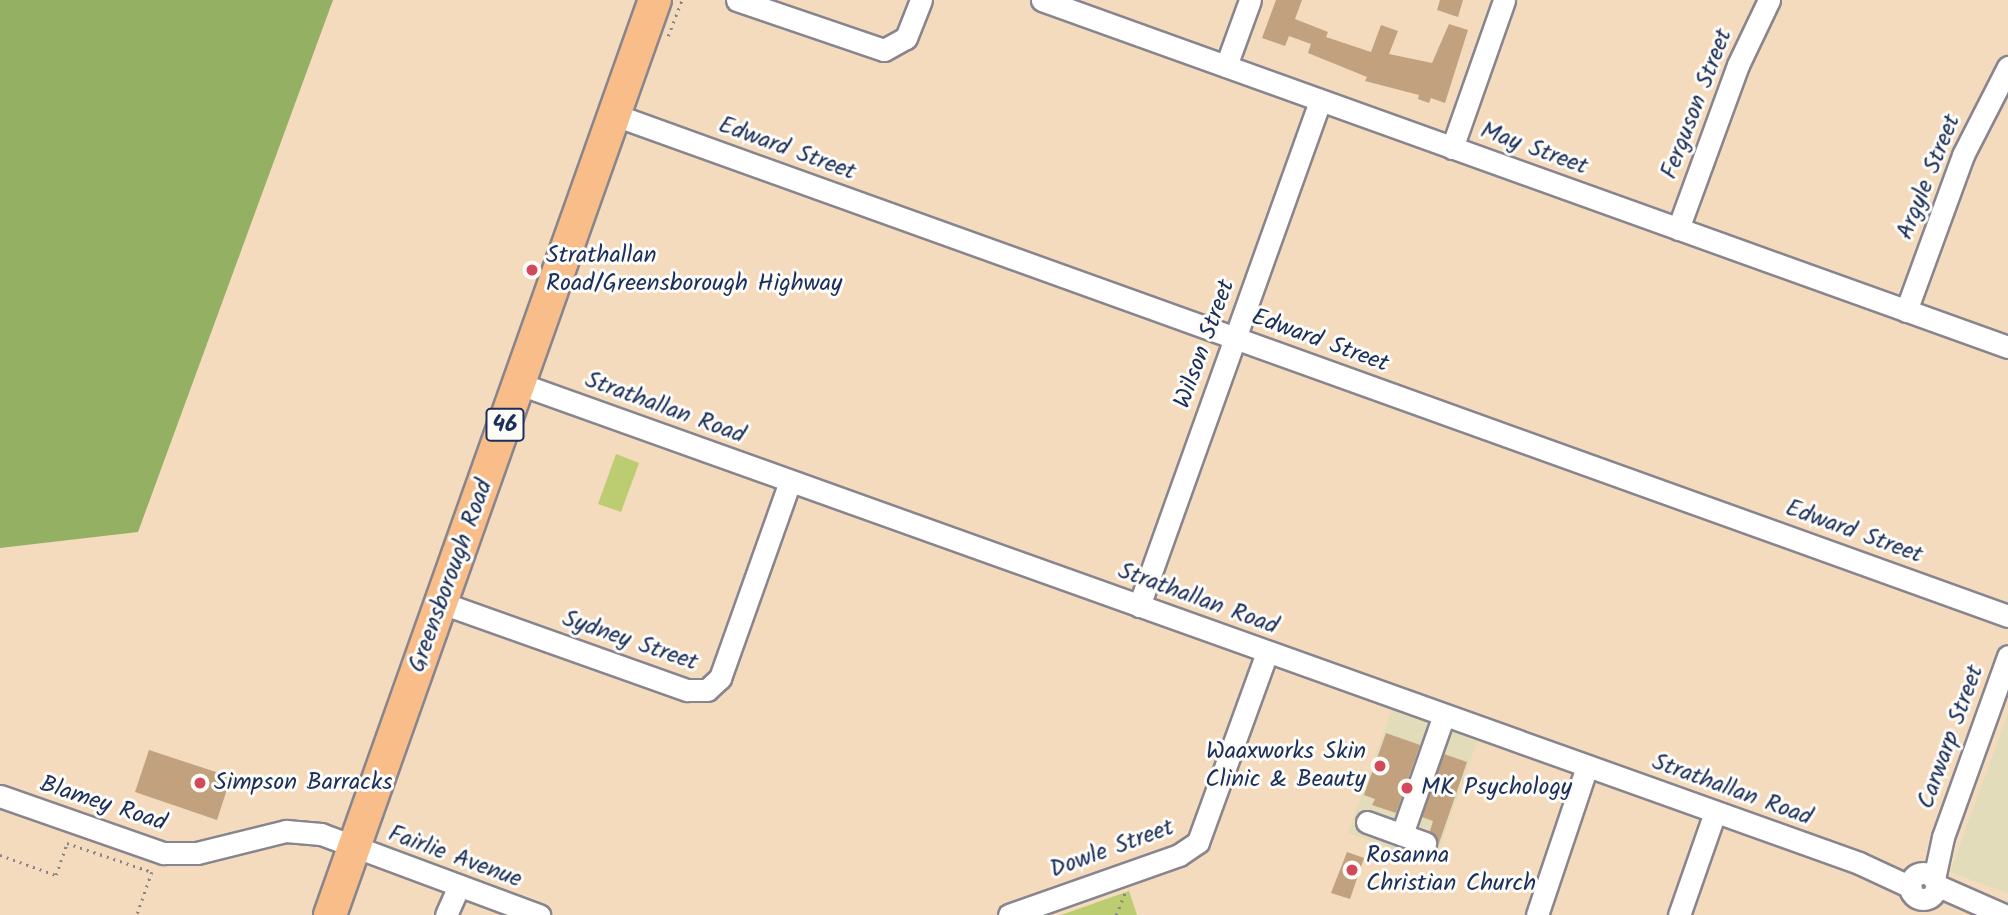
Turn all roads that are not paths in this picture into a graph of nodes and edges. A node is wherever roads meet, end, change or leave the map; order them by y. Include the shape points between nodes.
1 (655, 0) edge
2 (737, 0) edge
3 (921, 0) edge
4 (1042, 0) edge
5 (1250, 0) edge
6 (1504, 0) edge
7 (1769, 0) edge
8 (1226, 66) junction
9 (2008, 67) edge
10 (1320, 101) junction
11 (615, 115) junction
12 (1452, 148) junction
13 (1678, 229) junction
14 (1906, 311) junction
15 (1235, 338) junction
16 (2008, 347) edge
17 (520, 384) junction
18 (790, 481) junction
19 (442, 603) junction
20 (1139, 606) junction
21 (2008, 616) edge
22 (1267, 652) junction
23 (2008, 656) edge
24 (1444, 715) junction
25 (1587, 766) junction
26 (0, 801) edge
27 (1715, 812) junction
28 (1367, 822) dead end
29 (1402, 834) junction
30 (1425, 843) dead end
31 (353, 848) junction
32 (459, 886) junction
33 (1922, 892) edge
34 (330, 915) edge
35 (446, 915) edge
36 (539, 915) edge
37 (1009, 915) edge
38 (1537, 915) edge
39 (1679, 915) edge
40 (2004, 915) edge

1 - 11 highway, Greensborough Road / 46
2 - 3 street via 873,48 900,45
4 - 8 street, May Street
5 - 8 street
6 - 12 street
7 - 13 street, Ferguson Street via 1738,65
8 - 10 street, May Street
9 - 14 street, Argyle Street via 1963,155
10 - 12 street, May Street
10 - 15 street, Wilson Street
11 - 15 street, Edward Street
11 - 17 highway, Greensborough Road / 46
12 - 13 street, May Street
13 - 14 street, May Street
14 - 16 street, May Street
15 - 20 street, Wilson Street
15 - 21 street, Edward Street
17 - 18 street, Strathallan Road
17 - 19 highway, Greensborough Road / 46
18 - 19 street, Sydney Street via 720,678 707,690 687,690
18 - 20 street, Strathallan Road
19 - 31 highway, Greensborough Road / 46
20 - 22 street, Strathallan Road
22 - 24 street, Strathallan Road
22 - 37 street, Dowle Street via 1198,842 1179,855
23 - 33 street, Carwarp Street
24 - 25 street, Strathallan Road
24 - 29 street
25 - 27 street, Strathallan Road
25 - 38 street
26 - 31 street, Blamey Road via 163,853 197,853 286,831 321,834
27 - 33 street, Strathallan Road via 1859,863
27 - 39 street
28 - 29 street
29 - 30 street
31 - 32 street, Fairlie Avenue
31 - 34 highway, Greensborough Road / 46
32 - 35 street
32 - 36 street, Fairlie Avenue
33 - 40 street, Strathallan Road

